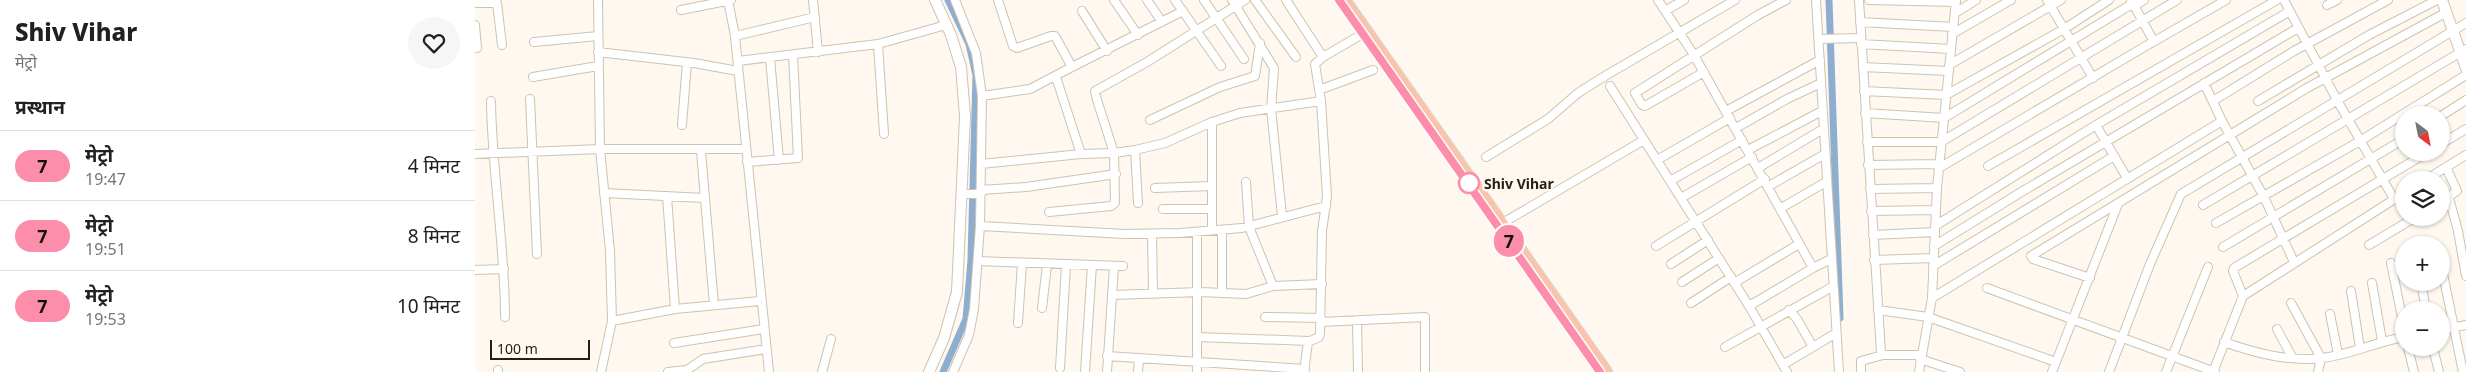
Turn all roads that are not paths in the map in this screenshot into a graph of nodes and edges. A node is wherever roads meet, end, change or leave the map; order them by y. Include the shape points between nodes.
1 (598, 0) edge
2 (729, 0) edge
3 (813, 0) edge
4 (935, 0) edge
5 (955, 0) edge
6 (998, 0) edge
7 (1114, 0) edge
8 (1147, 0) edge
9 (1175, 0) edge
10 (1204, 0) edge
11 (1245, 0) edge
12 (1255, 0) edge
13 (1286, 0) edge
14 (1333, 0) edge
15 (1343, 0) edge
16 (1659, 0) edge
17 (1683, 0) edge
18 (1735, 0) edge
19 (1786, 0) edge
20 (1816, 0) edge
21 (1859, 0) edge
22 (1869, 0) edge
23 (1976, 0) edge
24 (2011, 0) edge
25 (2061, 0) edge
26 (2109, 0) edge
27 (2144, 0) edge
28 (2177, 0) edge
29 (2226, 0) edge
30 (2277, 0) edge
31 (2284, 0) edge
32 (2337, 0) edge
33 (2388, 0) edge
34 (2437, 0) edge
35 (2442, 0) edge
36 (1956, 1) edge
37 (475, 3) edge
38 (1234, 3) edge
39 (2049, 3) edge
40 (2132, 3) edge
41 (2327, 6) dead end
42 (681, 10) dead end
43 (1082, 11) dead end
44 (1183, 11) junction
45 (1665, 11) junction
46 (2290, 11) junction
47 (2447, 12) junction
48 (1955, 13) junction
49 (815, 17) junction
50 (1216, 19) junction
51 (1163, 22) junction
52 (1860, 22) junction
53 (2143, 22) junction
54 (2466, 23) edge
55 (475, 25) edge
56 (946, 25) junction
57 (2298, 28) junction
58 (2064, 29) junction
59 (1953, 31) junction
60 (2454, 31) junction
61 (1197, 32) junction
62 (1680, 33) junction
63 (1137, 35) junction
64 (598, 36) junction
65 (735, 36) junction
66 (1359, 36) junction
67 (1819, 40) junction
68 (1861, 41) junction
69 (535, 42) dead end
70 (2071, 42) junction
71 (2153, 42) junction
72 (1260, 43) junction
73 (878, 44) junction
74 (2307, 44) junction
75 (502, 45) dead end
76 (477, 48) dead end
77 (1951, 49) junction
78 (2463, 50) edge
79 (1107, 51) junction
80 (598, 52) junction
81 (819, 52) junction
82 (793, 55) junction
83 (1296, 56) dead end
84 (1694, 56) junction
85 (1323, 57) junction
86 (770, 58) junction
87 (1244, 59) dead end
88 (2081, 59) junction
89 (1820, 60) junction
90 (737, 61) junction
91 (687, 62) junction
92 (2317, 64) junction
93 (598, 66) junction
94 (1221, 66) dead end
95 (1072, 67) junction
96 (1863, 67) junction
97 (1948, 68) junction
98 (2466, 68) edge
99 (1373, 70) dead end
100 (739, 71) junction
101 (1704, 72) junction
102 (2466, 75) edge
103 (533, 77) dead end
104 (1056, 77) junction
105 (2325, 77) junction
106 (2093, 78) junction
107 (1821, 83) junction
108 (2204, 83) junction
109 (1610, 86) dead end
110 (1319, 90) junction
111 (1864, 91) junction
112 (1946, 95) junction
113 (983, 96) junction
114 (530, 99) dead end
115 (2337, 100) junction
116 (2466, 100) edge
117 (491, 101) dead end
118 (2213, 101) junction
119 (2258, 101) dead end
120 (1321, 102) junction
121 (1271, 108) junction
122 (2450, 110) edge
123 (1822, 111) junction
124 (1865, 113) junction
125 (1728, 114) junction
126 (1944, 118) junction
127 (2347, 119) junction
128 (1150, 120) dead end
129 (2222, 121) junction
130 (1212, 122) junction
131 (682, 125) dead end
132 (2096, 125) junction
133 (1736, 128) junction
134 (1823, 129) junction
135 (2466, 129) edge
136 (884, 134) dead end
137 (2230, 135) junction
138 (2450, 139) edge
139 (1644, 140) junction
140 (1742, 140) junction
141 (2360, 141) junction
142 (1867, 142) junction
143 (1941, 142) junction
144 (2106, 142) junction
145 (2395, 144) edge
146 (600, 149) junction
147 (745, 149) junction
148 (533, 150) junction
149 (701, 150) junction
150 (1135, 150) junction
151 (493, 152) junction
152 (1114, 153) junction
153 (475, 154) edge
154 (1081, 154) junction
155 (1750, 154) junction
156 (1825, 154) junction
157 (2466, 155) edge
158 (2114, 156) junction
159 (1486, 157) dead end
160 (2242, 157) junction
161 (2371, 159) junction
162 (779, 160) junction
163 (1657, 160) junction
164 (2414, 161) edge
165 (747, 162) junction
166 (981, 164) junction
167 (1868, 165) junction
168 (1939, 166) junction
169 (1989, 166) dead end
170 (2446, 167) junction
171 (1758, 168) junction
172 (2440, 171) edge
173 (2448, 171) edge
174 (1116, 174) junction
175 (2450, 176) edge
176 (2253, 177) junction
177 (2127, 178) junction
178 (2383, 180) junction
179 (1670, 181) junction
180 (1246, 182) dead end
181 (1826, 182) junction
182 (1767, 183) junction
183 (1212, 186) junction
184 (1155, 188) dead end
185 (1937, 188) junction
186 (1869, 189) junction
187 (604, 193) junction
188 (974, 193) junction
189 (667, 196) junction
190 (2263, 197) junction
191 (2450, 197) edge
192 (705, 198) junction
193 (1681, 198) junction
194 (2394, 199) joint
195 (2450, 202) edge
196 (1138, 203) dead end
197 (2118, 204) junction
198 (2203, 205) dead end
199 (1326, 206) junction
200 (1781, 208) junction
201 (1163, 209) dead end
202 (1212, 209) junction
203 (1936, 210) junction
204 (1871, 211) junction
205 (1049, 212) dead end
206 (1282, 216) junction
207 (2273, 218) junction
208 (1697, 221) junction
209 (2216, 223) dead end
210 (1501, 224) junction
211 (980, 226) junction
212 (1249, 226) junction
213 (2401, 226) edge
214 (1935, 229) junction
215 (1212, 230) junction
216 (1222, 230) junction
217 (1197, 232) junction
218 (1152, 234) junction
219 (1873, 235) junction
220 (1708, 240) junction
221 (2282, 240) junction
222 (1799, 244) junction
223 (2369, 245) dead end
224 (1656, 246) dead end
225 (1934, 246) junction
226 (2223, 247) dead end
227 (537, 254) dead end
228 (1719, 258) junction
229 (1831, 259) junction
230 (978, 260) junction
231 (1875, 260) junction
232 (1933, 262) junction
233 (2294, 262) junction
234 (1022, 263) junction
235 (2391, 263) dead end
236 (1671, 264) dead end
237 (1047, 265) junction
238 (1065, 265) junction
239 (1092, 265) junction
240 (1114, 266) junction
241 (1123, 266) dead end
242 (2208, 267) dead end
243 (1813, 268) junction
244 (475, 270) edge
245 (504, 270) junction
246 (2466, 276) edge
247 (2089, 278) junction
248 (1733, 280) junction
249 (1681, 282) dead end
250 (2372, 283) dead end
251 (1322, 284) junction
252 (1273, 286) junction
253 (1832, 286) junction
254 (1987, 288) dead end
255 (2351, 291) dead end
256 (2446, 291) edge
257 (1197, 292) junction
258 (1222, 293) junction
259 (1153, 294) junction
260 (1112, 295) junction
261 (2243, 296) junction
262 (1932, 298) junction
263 (760, 300) junction
264 (2399, 301) edge
265 (1691, 303) dead end
266 (2291, 303) dead end
267 (714, 305) junction
268 (1749, 306) junction
269 (1042, 308) dead end
270 (675, 309) junction
271 (1789, 310) junction
272 (1878, 310) junction
273 (2330, 314) dead end
274 (505, 317) dead end
275 (1265, 317) dead end
276 (1928, 317) junction
277 (1321, 320) junction
278 (1357, 320) junction
279 (612, 321) junction
280 (2073, 321) junction
281 (1018, 323) dead end
282 (2466, 325) edge
283 (1761, 326) junction
284 (2453, 327) junction
285 (2450, 328) edge
286 (764, 329) junction
287 (2277, 329) dead end
288 (1836, 333) junction
289 (1197, 337) junction
290 (2122, 338) junction
291 (831, 339) dead end
292 (2395, 339) edge
293 (1309, 341) junction
294 (2383, 341) junction
295 (2224, 342) junction
296 (674, 343) dead end
297 (1725, 347) dead end
298 (1813, 347) junction
299 (2360, 348) junction
300 (766, 349) junction
301 (2338, 354) junction
302 (1883, 355) junction
303 (1107, 356) junction
304 (2172, 356) junction
305 (2410, 356) edge
306 (2435, 356) edge
307 (1921, 357) junction
308 (2292, 357) junction
309 (1139, 358) junction
310 (2321, 358) junction
311 (2056, 362) junction
312 (1197, 363) junction
313 (1060, 368) dead end
314 (1224, 368) edge
315 (1786, 368) edge
316 (1267, 370) edge
317 (1305, 371) edge
318 (601, 372) edge
319 (668, 372) edge
320 (769, 372) edge
321 (822, 372) edge
322 (929, 372) edge
323 (953, 372) edge
324 (1085, 372) edge
325 (1107, 372) edge
326 (1138, 372) edge
327 (1197, 372) edge
328 (1358, 372) edge
329 (1425, 372) edge
330 (1595, 372) edge
331 (1605, 372) edge
332 (1839, 372) edge
333 (1861, 372) edge
334 (1919, 372) edge
335 (1960, 372) edge
336 (2052, 372) edge
337 (2109, 372) edge
338 (2166, 372) edge
339 (2214, 372) edge
340 (2319, 372) edge
341 (2414, 372) edge
342 (2439, 372) edge
343 (2463, 372) edge

1 - 64 street
2 - 42 street
2 - 65 street
3 - 49 street
4 - 56 street
5 - 113 street via 976,53
6 - 95 street via 1013,46 1017,48 1055,36
7 - 63 street
8 - 51 street
9 - 44 street
10 - 50 street
11 - 38 street
12 - 83 street
13 - 85 street
14 - 66 highway
15 - 210 highway
16 - 45 street
17 - 45 street
18 - 62 street
19 - 84 street
20 - 67 street
21 - 52 street
22 - 36 street
23 - 48 street
24 - 59 street
25 - 39 street
26 - 58 street
27 - 40 street
28 - 53 street
29 - 71 street
30 - 169 street
31 - 46 street
32 - 41 street
33 - 74 street
34 - 92 street
35 - 47 street
36 - 48 street
37 - 75 street via 497,3
38 - 50 street
38 - 72 street
39 - 58 street
39 - 97 street
40 - 53 street
40 - 70 street
43 - 79 street
44 - 51 street
44 - 61 street
45 - 62 street
46 - 57 street
46 - 132 street
47 - 60 street
47 - 105 street
48 - 59 street
49 - 65 street
49 - 81 street
50 - 61 street
50 - 87 street
51 - 63 street
52 - 59 street
52 - 68 street
53 - 71 street
53 - 88 street
54 - 60 street
55 - 76 street
56 - 73 street
56 - 188 street via 957,52 964,88
57 - 74 street
57 - 108 street
58 - 70 street
58 - 112 street
59 - 77 street
60 - 78 street
60 - 115 street
61 - 94 street
61 - 152 street via 1095,90
62 - 84 street
62 - 159 street via 1578,93 1548,119
63 - 79 street
64 - 69 street
64 - 80 street
65 - 90 street
66 - 85 street
66 - 330 highway
67 - 68 street via 1852,38
67 - 89 street
68 - 77 street
68 - 96 street
70 - 88 street
70 - 126 street
71 - 106 street
72 - 121 street via 1274,68
72 - 128 street via 1255,76 1216,88
73 - 81 street
73 - 136 street
74 - 92 street
74 - 118 street
77 - 97 street
78 - 98 street
78 - 127 street
79 - 95 street
80 - 91 street
80 - 93 street
81 - 82 street
82 - 86 street
82 - 162 street via 798,158
84 - 101 street
84 - 101 street via 1637,90 1642,105
85 - 110 street via 1315,64
86 - 90 street
86 - 162 street
88 - 106 street
88 - 143 street
89 - 107 street
89 - 125 street
90 - 100 street
91 - 100 street
91 - 131 street
92 - 105 street
92 - 119 street
93 - 103 street
93 - 146 street
95 - 104 street
96 - 97 street
96 - 111 street
97 - 112 street
99 - 110 street
100 - 147 street
101 - 125 street
102 - 141 street
104 - 113 street via 1030,89
104 - 154 street
105 - 115 street
105 - 137 street
106 - 168 street
107 - 123 street
107 - 133 street
108 - 118 street
108 - 144 street
109 - 139 street
110 - 120 street
111 - 112 street
111 - 124 street
112 - 126 street
113 - 166 street
114 - 148 street
115 - 127 street
115 - 160 street
116 - 122 street
117 - 151 street
118 - 129 street
120 - 121 street
120 - 199 street
121 - 130 street
121 - 206 street
123 - 134 street
123 - 155 street
124 - 126 street
124 - 142 street
125 - 133 street
125 - 163 street
126 - 143 street
127 - 141 street
127 - 176 street
129 - 137 street
129 - 177 street
130 - 150 street via 1165,143
130 - 183 street
132 - 144 street
132 - 214 street
133 - 140 street
134 - 156 street
134 - 171 street
135 - 138 street
137 - 160 street
137 - 197 street
139 - 163 street
139 - 210 street
140 - 155 street
140 - 179 street
141 - 161 street
141 - 190 street
142 - 143 street
142 - 167 street
143 - 168 street
144 - 158 street
144 - 225 street
145 - 161 street
146 - 148 street
146 - 149 street
146 - 187 street
147 - 149 street
147 - 165 street
148 - 151 street
148 - 227 street
149 - 192 street
150 - 152 street
150 - 196 street
151 - 153 street
151 - 245 street
152 - 154 street
152 - 174 street
154 - 166 street
155 - 171 street
155 - 193 street
156 - 181 street
156 - 182 street
157 - 170 street
158 - 177 street
158 - 232 street
160 - 176 street
160 - 290 street via 2181,194
161 - 178 street
161 - 207 street
162 - 165 street
163 - 179 street
164 - 178 street
165 - 263 street
166 - 188 street
167 - 168 street
167 - 186 street
168 - 185 street
170 - 172 street
170 - 173 street
171 - 182 street
174 - 188 street
174 - 205 street via 1114,204
175 - 191 street via 2457,191
176 - 190 street
176 - 198 street
177 - 262 street
178 - 194 street
178 - 221 street
179 - 193 street
180 - 212 street
181 - 200 street
181 - 229 street
182 - 200 street
182 - 208 street
183 - 184 street
183 - 202 street
185 - 186 street
185 - 203 street
186 - 204 street
187 - 189 street
187 - 279 street
188 - 211 street
188 - 322 street via 957,292 945,338
189 - 192 street
189 - 270 street
190 - 207 street
190 - 209 street
192 - 267 street
193 - 208 street
194 - 233 street
195 - 246 street
197 - 247 street
197 - 247 street via 2031,256
199 - 206 street
199 - 251 street via 1322,231
200 - 222 street
201 - 202 street
202 - 215 street
203 - 204 street
203 - 214 street
204 - 219 street
206 - 212 street
207 - 221 street
207 - 226 street
208 - 220 street
208 - 224 street
210 - 331 highway
211 - 218 street
211 - 230 street
212 - 216 street
212 - 252 street
213 - 223 street
214 - 219 street
214 - 225 street
215 - 216 street
215 - 217 street
216 - 258 street
217 - 218 street
217 - 257 street
218 - 259 street
219 - 231 street
220 - 228 street
220 - 236 street
221 - 233 street
221 - 261 street via 2234,268
222 - 243 street
222 - 248 street
225 - 232 street
228 - 248 street
228 - 249 street
229 - 243 street
229 - 253 street
230 - 234 street
230 - 323 street via 972,322
231 - 232 street
231 - 272 street
232 - 262 street
233 - 261 street
234 - 237 street
234 - 281 street
235 - 264 street
237 - 238 street
237 - 269 street
238 - 239 street
238 - 313 street
239 - 240 street
239 - 324 street
240 - 241 street
240 - 260 street
242 - 304 street
243 - 268 street
244 - 245 street
245 - 274 street
247 - 280 street
248 - 265 street
248 - 268 street
250 - 294 street
251 - 252 street
251 - 277 street
252 - 258 street via 1246,294
253 - 271 street
253 - 288 street
254 - 280 street
255 - 299 street
256 - 284 street
257 - 258 street
257 - 259 street
257 - 289 street
259 - 260 street
260 - 303 street
261 - 295 street
262 - 276 street
263 - 267 street
263 - 286 street
266 - 310 street
267 - 270 street
268 - 283 street
270 - 279 street
271 - 283 street
271 - 298 street
272 - 276 street
272 - 302 street
273 - 301 street
275 - 277 street
276 - 307 street
276 - 311 street
277 - 278 street
277 - 293 street via 1319,337
278 - 328 street
278 - 329 street via 1425,318
279 - 318 street
280 - 290 street
280 - 311 street
282 - 284 street
283 - 297 street
283 - 315 street
284 - 285 street
284 - 343 street
286 - 296 street
286 - 300 street
287 - 308 street
288 - 298 street
288 - 332 street
289 - 293 street
289 - 312 street
290 - 304 street
290 - 337 street
291 - 321 street
292 - 294 street
293 - 317 street
294 - 299 street
295 - 308 street via 2269,356
295 - 339 street
298 - 315 street
299 - 301 street
300 - 319 street via 703,359 687,370
300 - 320 street
301 - 310 street
302 - 307 street
302 - 333 street via 1861,361
303 - 309 street
303 - 325 street
304 - 338 street
304 - 339 street
305 - 341 street
306 - 342 street
307 - 334 street
307 - 335 street
308 - 310 street
309 - 312 street
309 - 326 street
310 - 340 street
311 - 336 street
312 - 314 street
312 - 327 street
314 - 316 street
316 - 317 street

